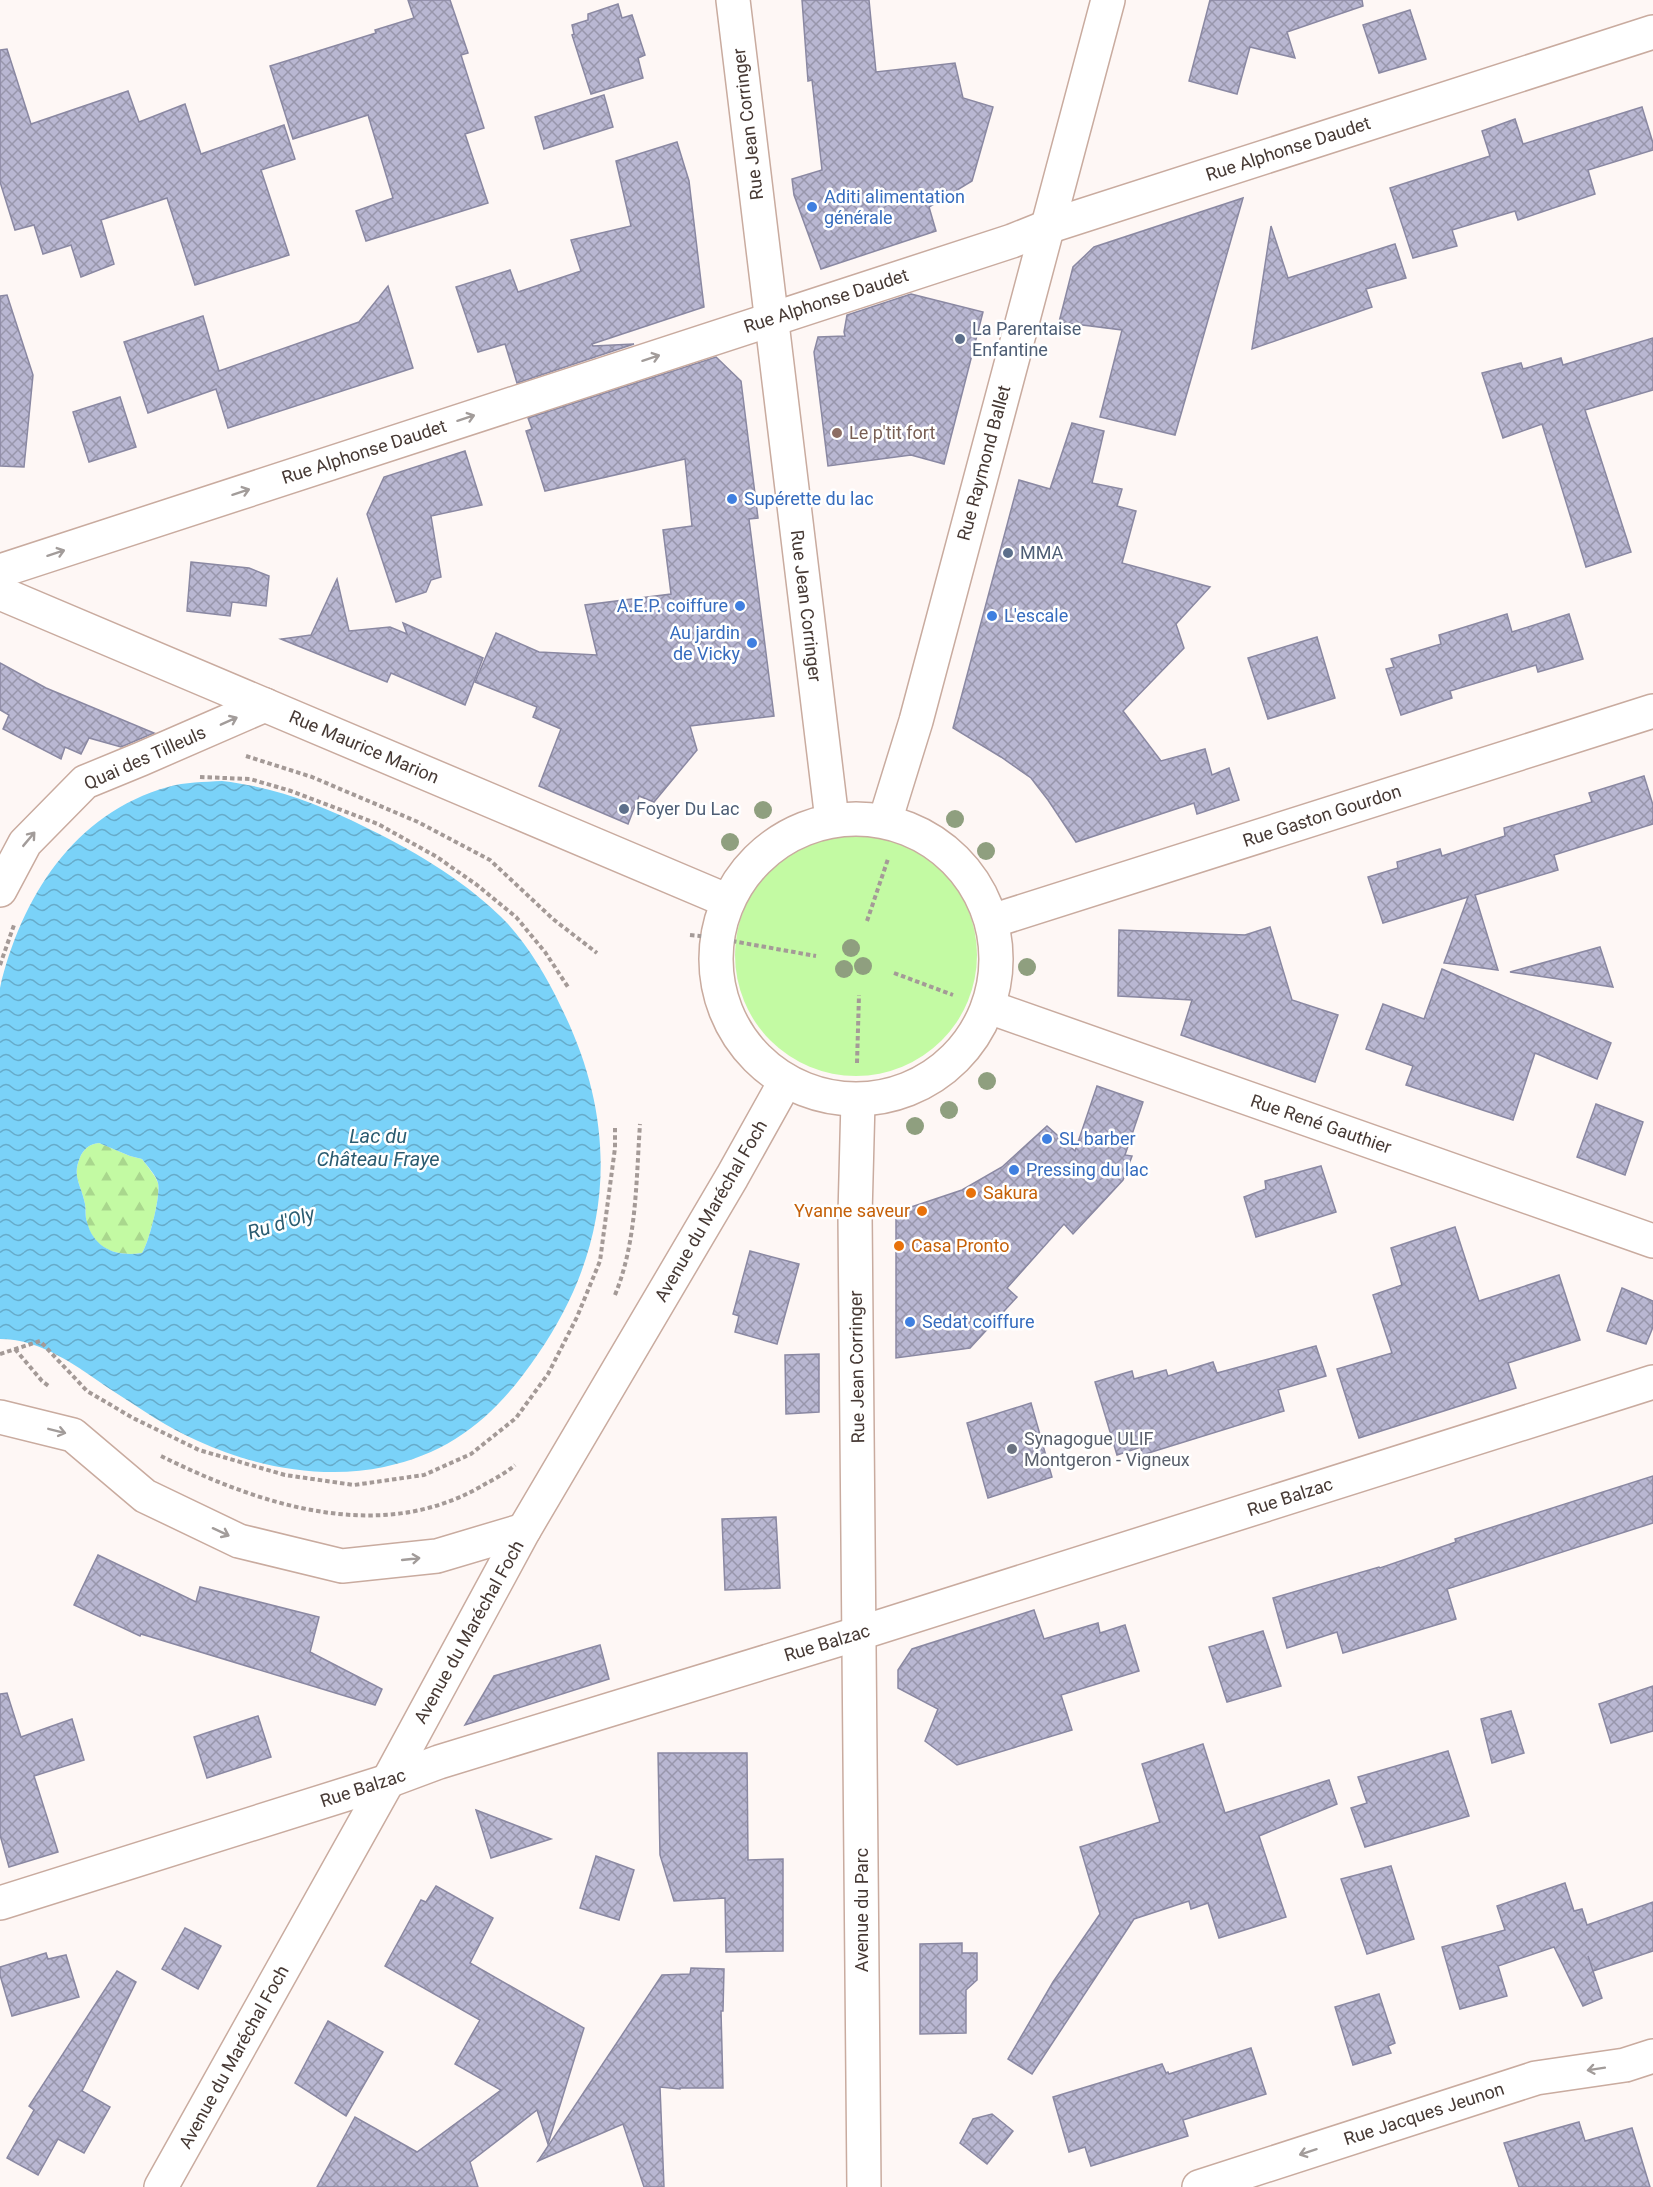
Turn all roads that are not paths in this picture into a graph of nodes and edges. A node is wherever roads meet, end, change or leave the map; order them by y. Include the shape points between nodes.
1 (733, 0) edge
2 (1107, 0) edge
3 (1653, 32) edge
4 (1047, 227) junction
5 (771, 319) junction
6 (0, 571) edge
7 (0, 592) edge
8 (265, 705) junction
9 (1653, 711) edge
10 (832, 820) junction
11 (885, 821) junction
12 (0, 890) edge
13 (728, 901) junction
14 (992, 921) junction
15 (975, 1003) junction
16 (785, 1082) junction
17 (852, 1100) junction
18 (1653, 1241) edge
19 (1653, 1382) edge
20 (0, 1417) edge
21 (525, 1530) junction
22 (860, 1633) junction
23 (388, 1781) junction
24 (0, 1903) edge
25 (1653, 2056) edge
26 (161, 2187) edge
27 (864, 2187) edge
28 (1198, 2187) edge

1 - 5 street, Rue Jean Corringer
2 - 4 street, Rue Raymond Ballet
3 - 4 street, Rue Alphonse Daudet
4 - 5 street, Rue Alphonse Daudet
4 - 11 street, Rue Raymond Ballet via 916,721
6 -> 5 street, Rue Alphonse Daudet
5 - 10 street, Rue Jean Corringer
7 - 8 street, Rue Maurice Marion
12 -> 8 street, Quai des Tilleuls via 24,843 85,782
8 - 13 street, Rue Maurice Marion
9 - 14 street, Rue Gaston Gourdon
10 - 11 street
10 - 13 street via 790,835 754,862
11 - 14 street via 921,834 953,856 977,886
13 - 16 street via 703,937 717,982 730,1022 753,1056
14 - 15 street via 997,964
15 - 17 street via 969,1045 938,1074 900,1094
15 - 18 street, Rue René Gauthier
16 - 17 street via 820,1096
16 - 21 street, Avenue du Maréchal Foch
17 - 22 street, Rue Jean Corringer
19 - 22 street, Rue Balzac
20 -> 21 street via 73,1435 145,1496 239,1541 342,1566 437,1556
21 - 23 street, Avenue du Maréchal Foch
22 - 23 street, Rue Balzac
22 - 27 street, Avenue du Parc
23 - 24 street, Rue Balzac
23 - 26 street, Avenue du Maréchal Foch
25 -> 28 street, Rue Jacques Jeunon via 1625,2065 1536,2078

